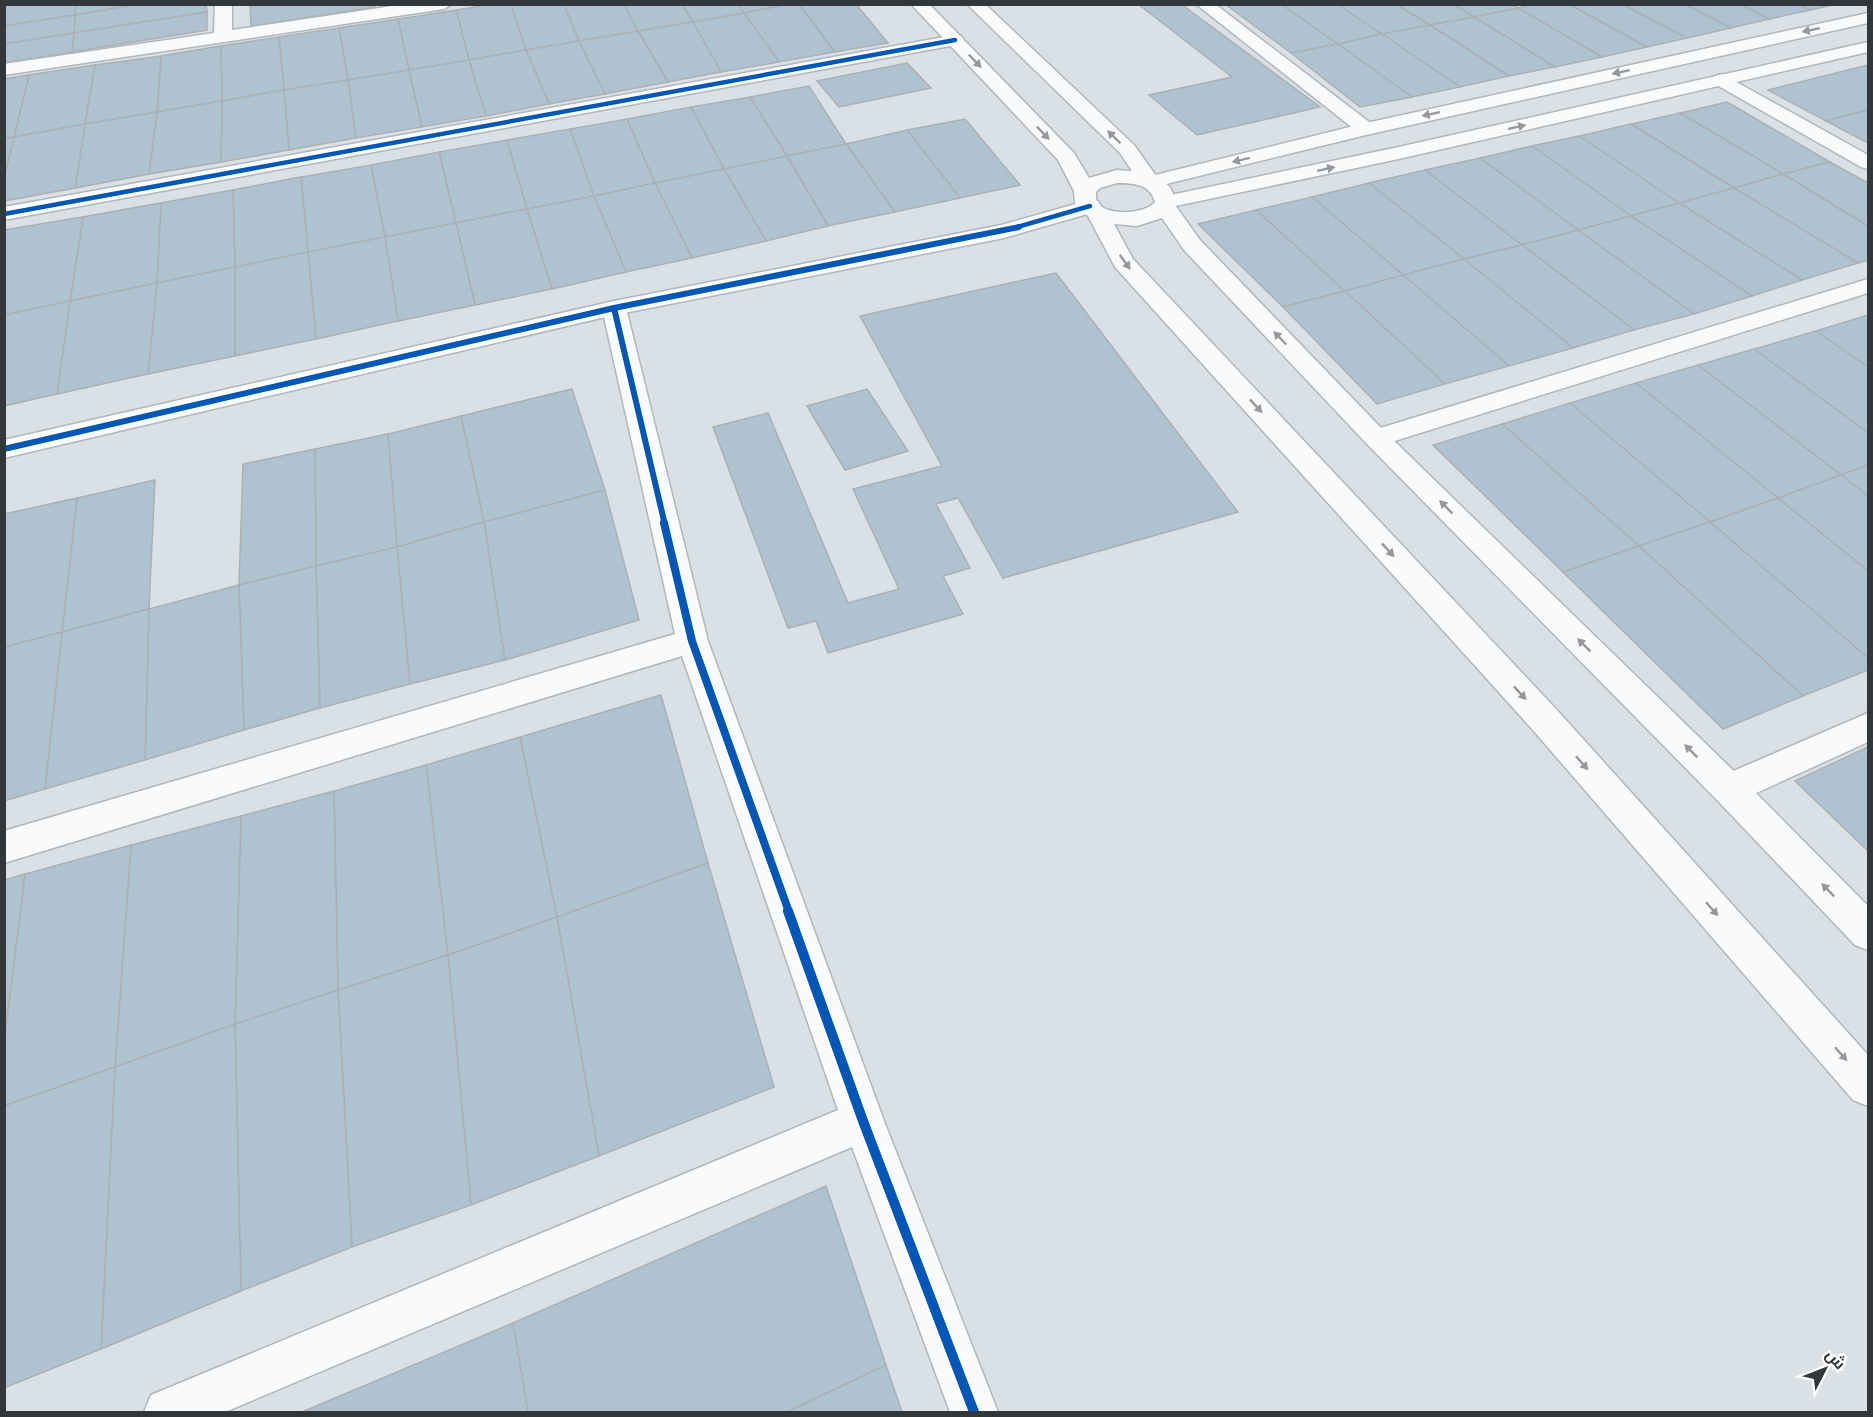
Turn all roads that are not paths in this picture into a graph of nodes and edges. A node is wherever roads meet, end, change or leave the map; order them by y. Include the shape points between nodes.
1 (224, 4) edge
2 (444, 4) edge
3 (919, 4) edge
4 (975, 4) edge
5 (1204, 4) edge
6 (1869, 18) edge
7 (223, 37) junction
8 (955, 40) junction
9 (1869, 47) edge
10 (4, 70) edge
11 (1722, 80) junction
12 (1366, 129) junction
13 (1869, 163) edge
14 (1150, 182) junction
15 (1090, 203) junction
16 (1166, 204) junction
17 (4, 214) edge
18 (1869, 286) edge
19 (614, 308) junction
20 (1376, 438) junction
21 (4, 449) edge
22 (692, 641) junction
23 (1869, 727) edge
24 (1729, 789) junction
25 (4, 847) edge
26 (1869, 932) edge
27 (1869, 1085) edge
28 (863, 1120) junction
29 (168, 1413) edge
30 (974, 1413) edge

1 - 7 street
2 - 7 street
3 - 8 street
14 -> 4 street via 1126,149
5 - 12 street
6 -> 12 street
7 - 10 street
8 -> 15 street via 1067,157
8 - 17 street
9 - 11 street
11 - 13 street
16 -> 11 street
12 -> 14 street
14 - 15 street via 1110,177 1094,183
14 - 16 street via 1163,191
15 - 16 street via 1116,219 1155,215
15 - 19 street via 1004,231
15 -> 27 street via 1123,262 1544,719
20 -> 16 street via 1192,245
18 - 20 street
19 - 21 street
19 - 22 street
24 -> 20 street
22 - 25 street
22 - 28 street
23 - 24 street
26 -> 24 street
28 - 29 street
28 - 30 street

